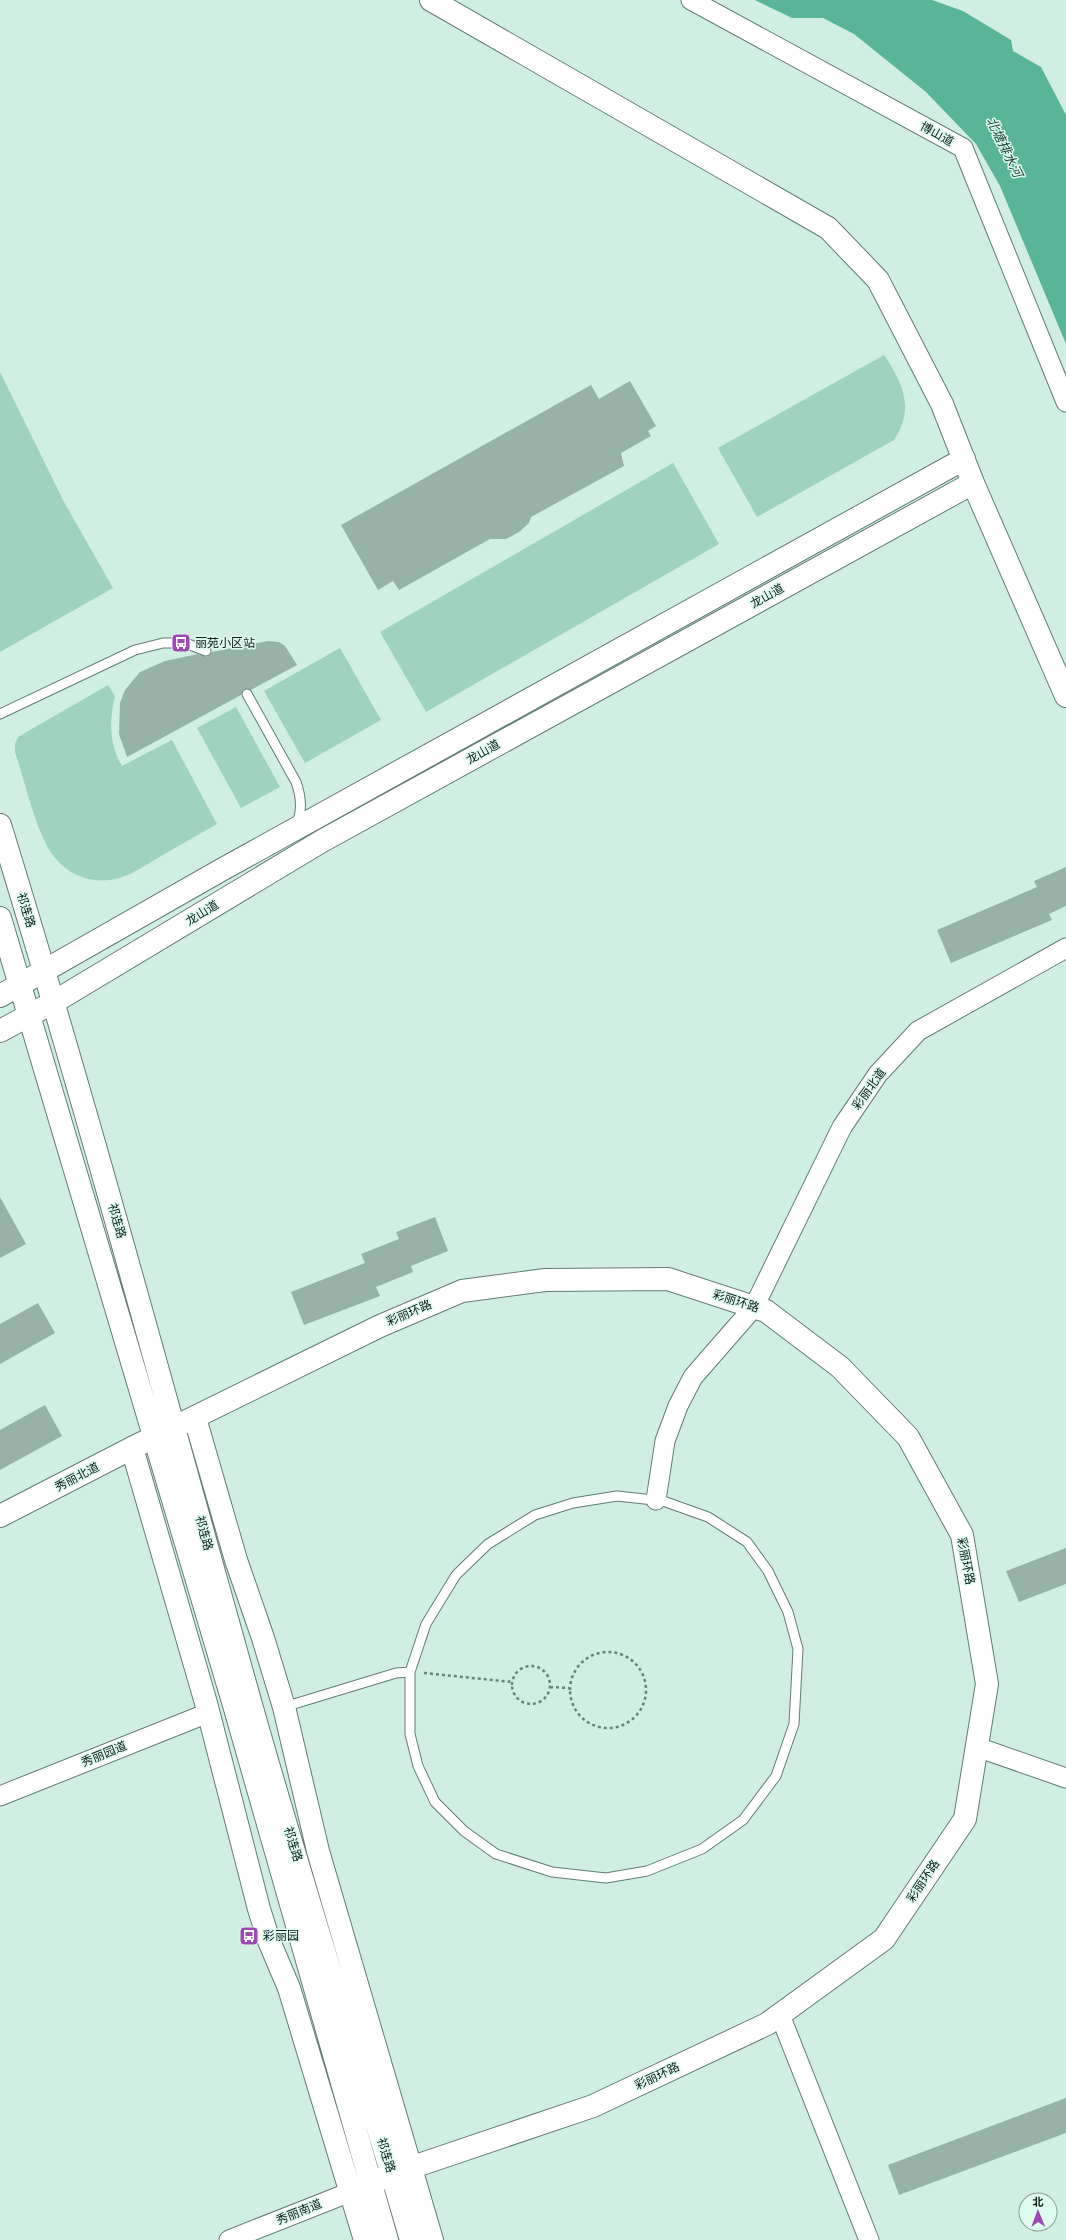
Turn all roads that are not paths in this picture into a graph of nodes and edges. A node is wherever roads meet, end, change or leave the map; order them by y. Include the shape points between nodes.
1 (431, 0) edge
2 (691, 0) edge
3 (1066, 402) edge
4 (964, 459) junction
5 (972, 483) junction
6 (206, 651) dead end
7 (247, 694) dead end
8 (1066, 696) edge
9 (0, 714) edge
10 (0, 825) edge
11 (293, 830) junction
12 (0, 918) edge
13 (1066, 948) edge
14 (45, 970) junction
15 (20, 984) junction
16 (0, 996) edge
17 (54, 1002) junction
18 (29, 1015) junction
19 (0, 1031) edge
20 (754, 1307) junction
21 (195, 1418) junction
22 (175, 1427) junction
23 (155, 1438) junction
24 (132, 1448) junction
25 (656, 1500) junction
26 (0, 1516) edge
27 (410, 1672) junction
28 (284, 1707) junction
29 (208, 1713) junction
30 (977, 1747) junction
31 (1066, 1778) edge
32 (0, 1796) edge
33 (780, 2015) junction
34 (412, 2168) junction
35 (392, 2174) junction
36 (370, 2184) junction
37 (350, 2191) junction
38 (229, 2240) edge
39 (365, 2240) edge
40 (387, 2240) edge
41 (411, 2240) edge
42 (432, 2240) edge
43 (869, 2240) edge

1 - 4 main road via 828,228 878,280 942,404
2 - 3 street, 博山道 via 963,148
4 - 5 main road
4 - 11 main road, 龙山道
5 - 8 main road
5 - 17 main road, 龙山道 via 322,841
6 - 9 lane via 188,644 176,643 163,643 135,650
7 - 11 lane via 290,770 300,794 300,813
10 - 14 main road, 祁连路
11 - 14 main road, 龙山道
12 - 15 main road, 祁连路
13 - 20 street, 彩丽北道 via 918,1031 878,1074 842,1127
14 - 15 main road, 龙山道
14 - 17 main road, 祁连路
15 - 16 main road, 龙山道
15 - 18 main road, 祁连路
17 - 18 main road, 龙山道
17 - 22 main road, 祁连路
18 - 19 main road, 龙山道
18 - 23 main road, 祁连路
20 - 21 main road, 彩丽环路 via 668,1279 545,1280 462,1291 380,1326
20 - 25 street, 彩丽北道 via 693,1376 665,1441
20 - 30 main road, 彩丽环路 via 766,1311 840,1367 908,1437 962,1535 987,1684
21 - 22 main road, 彩丽环路
21 - 28 main road via 236,1560
22 - 23 main road, 彩丽环路
22 - 35 main road, 祁连路 via 253,1710
23 - 24 main road, 秀丽北道
23 - 36 main road, 祁连路
24 - 26 main road, 秀丽北道
24 - 29 main road
25 - 27 lane via 617,1496 573,1503 535,1515 488,1544 456,1575 426,1624
25 - 27 lane via 708,1517 747,1542 768,1571 788,1612 798,1649 794,1724 776,1776 743,1820 702,1849 647,1871 606,1878 552,1872 496,1854 464,1831 435,1802 418,1766 410,1734
27 - 28 lane via 396,1673
28 - 34 main road via 318,1851
29 - 32 street, 秀丽园道
29 - 37 main road via 259,1909 269,1941 289,1988
30 - 31 street
30 - 33 main road, 彩丽环路 via 965,1819 884,1939
33 - 34 main road, 彩丽环路 via 767,2024 594,2106
33 - 43 street
34 - 35 main road, 彩丽环路
34 - 42 main road
35 - 36 main road, 彩丽环路
35 - 41 main road, 祁连路
36 - 37 street, 秀丽南道
36 - 40 main road, 祁连路
37 - 38 street, 秀丽南道
37 - 39 main road

